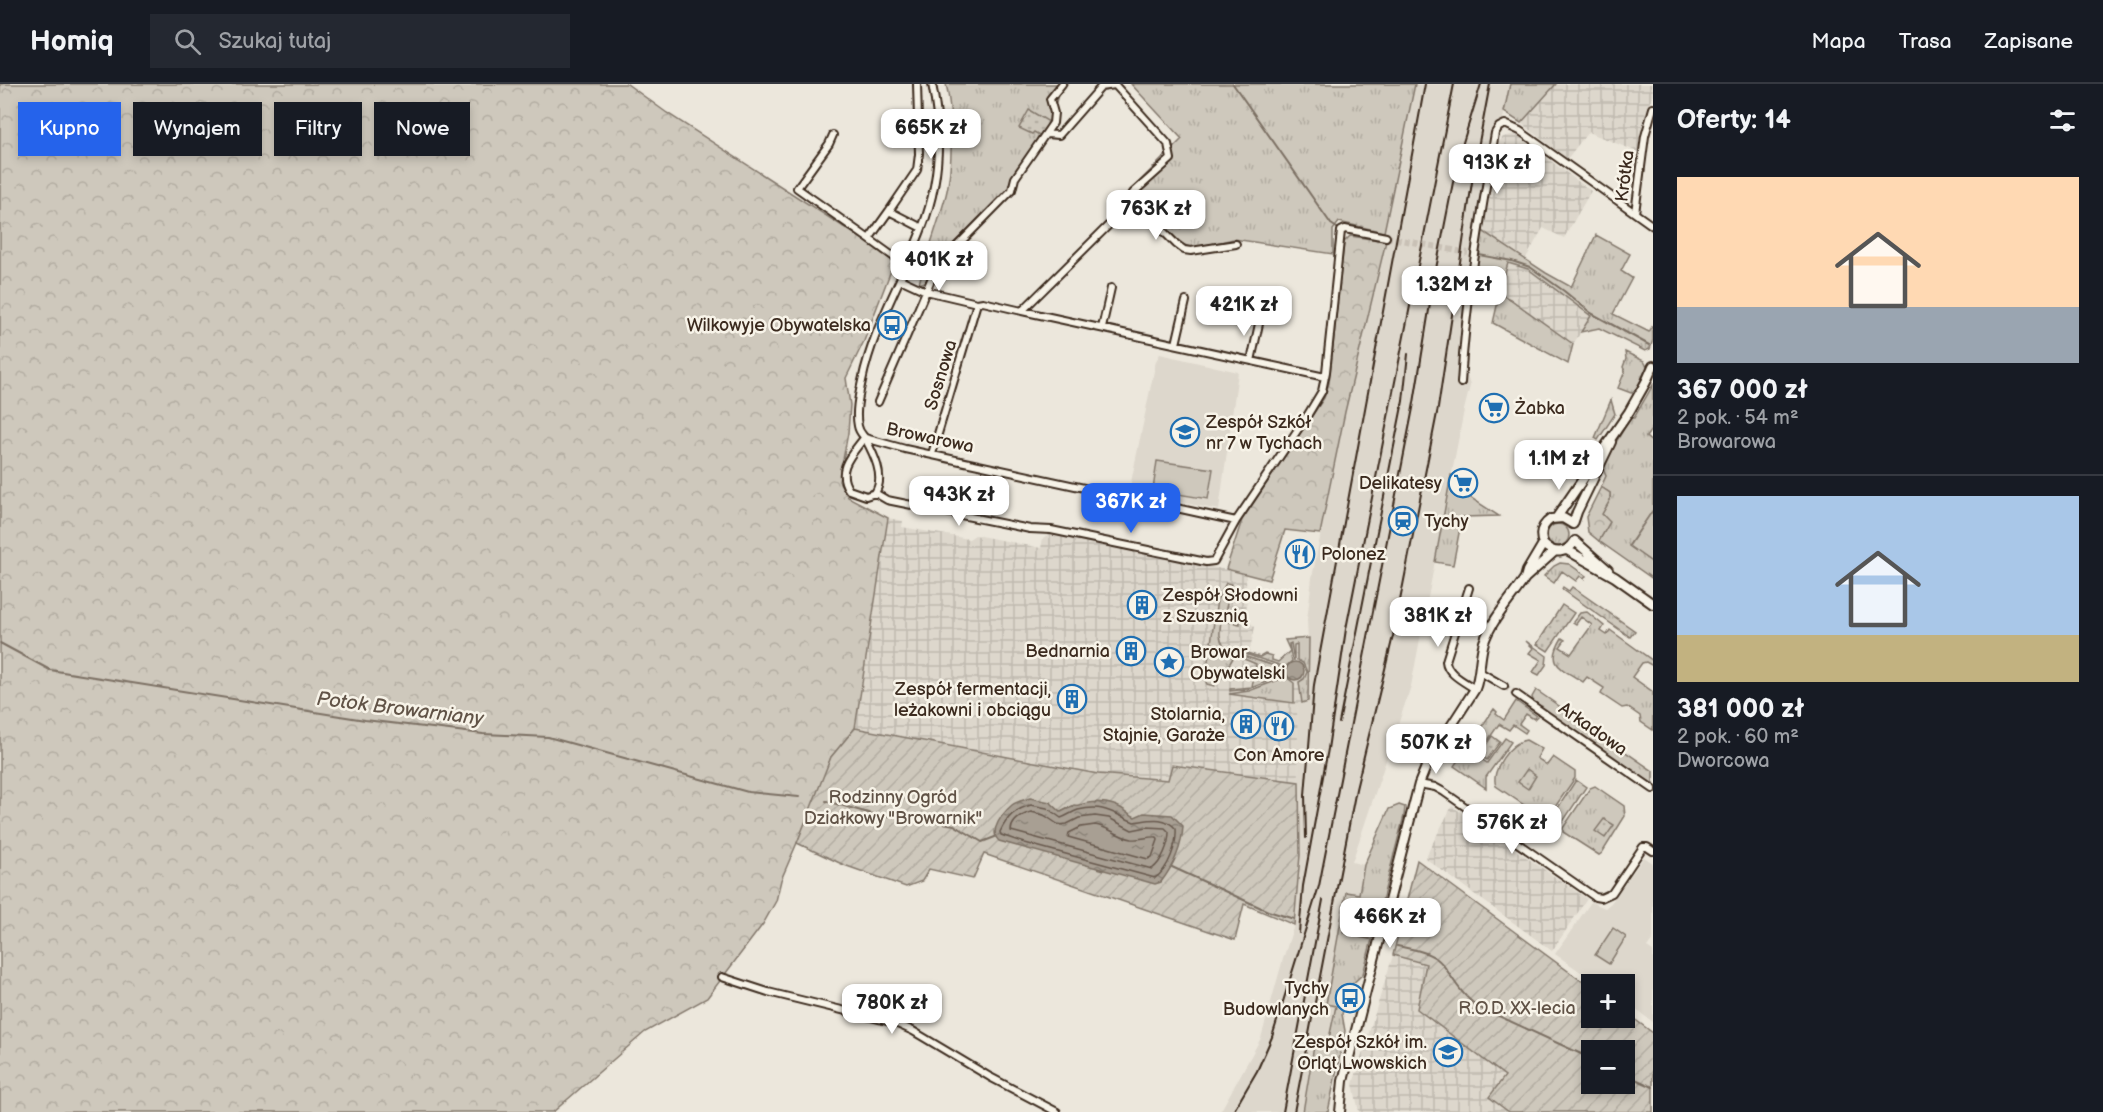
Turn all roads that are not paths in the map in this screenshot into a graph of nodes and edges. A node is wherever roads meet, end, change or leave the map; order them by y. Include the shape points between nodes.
1 (916, 84) edge
2 (932, 84) edge
3 (1062, 84) edge
4 (1653, 108) edge
5 (1047, 134) junction
6 (832, 135) dead end
7 (1132, 203) junction
8 (889, 211) junction
9 (1635, 213) junction
10 (1653, 226) edge
11 (922, 228) junction
12 (1386, 237) tunnel mouth
13 (869, 239) junction
14 (1236, 244) dead end
15 (894, 257) dead end
16 (900, 279) junction
17 (1111, 288) dead end
18 (926, 291) junction
19 (1186, 301) dead end
20 (977, 303) junction
21 (1022, 310) junction
22 (1260, 319) dead end
23 (1102, 328) junction
24 (1176, 344) junction
25 (1251, 361) junction
26 (1653, 366) edge
27 (1325, 377) junction
28 (1461, 382) dead end
29 (878, 402) dead end
30 (864, 438) junction
31 (1611, 439) junction
32 (932, 454) junction
33 (875, 494) junction
34 (1557, 517) junction
35 (1236, 521) junction
36 (1573, 524) junction
37 (1575, 541) junction
38 (1543, 544) junction
39 (1567, 550) junction
40 (1554, 552) junction
41 (1615, 577) junction
42 (1525, 578) junction
43 (1469, 588) dead end
44 (1653, 604) edge
45 (1480, 672) junction
46 (1504, 686) tunnel mouth
47 (1475, 689) junction
48 (1516, 694) tunnel mouth
49 (1419, 784) junction
50 (1653, 789) edge
51 (1653, 851) edge
52 (722, 977) dead end
53 (1057, 1112) edge
54 (1340, 1112) edge

1 - 8 street via 917,170
2 - 11 street via 938,120 937,166
3 - 5 street via 1050,99 1054,113
4 - 9 street, Krótka via 1645,136
5 - 7 street via 1059,135 1101,87 1114,85 1168,144 1171,159 1133,193
5 - 18 street via 1015,178 1012,190 956,247 933,275
6 - 13 street via 797,189
7 - 14 street via 1184,250
7 - 21 street
8 - 11 street
8 - 13 street
9 - 10 street
9 - 28 street via 1520,130 1502,125 1497,129 1471,253
11 - 16 street
12 - 27 street via 1341,231
13 - 15 street
16 - 18 street
16 - 30 street via 864,369 857,418
17 - 23 street
18 - 20 street
18 - 29 street
19 - 24 street
20 - 21 street
20 - 32 street, Sosnowa
21 - 23 street
22 - 25 street
23 - 24 street
24 - 25 street
25 - 27 street
26 - 31 street
27 - 35 street via 1322,391 1307,416
30 - 32 street, Browarowa
30 - 33 street via 879,472 880,485
30 - 33 street via 846,463 843,477 854,493
31 - 34 street
31 - 36 street
32 - 35 street, Browarowa
33 - 35 street via 887,500 1206,562 1217,558
34 - 36 street
34 - 38 street via 1545,522
36 - 37 street
37 - 39 street
37 - 41 street
38 - 40 street
38 - 42 street
39 - 40 street
39 - 41 street
40 - 42 street
41 - 44 street
42 - 45 street via 1485,640
43 - 47 street via 1446,661 1450,671
45 - 46 street
45 - 47 street
47 - 49 street via 1428,762
48 - 50 street, Arkadowa
49 - 51 street via 1444,792 1595,897 1612,893 1643,847
49 - 54 street via 1343,1081
52 - 53 street via 901,1026

